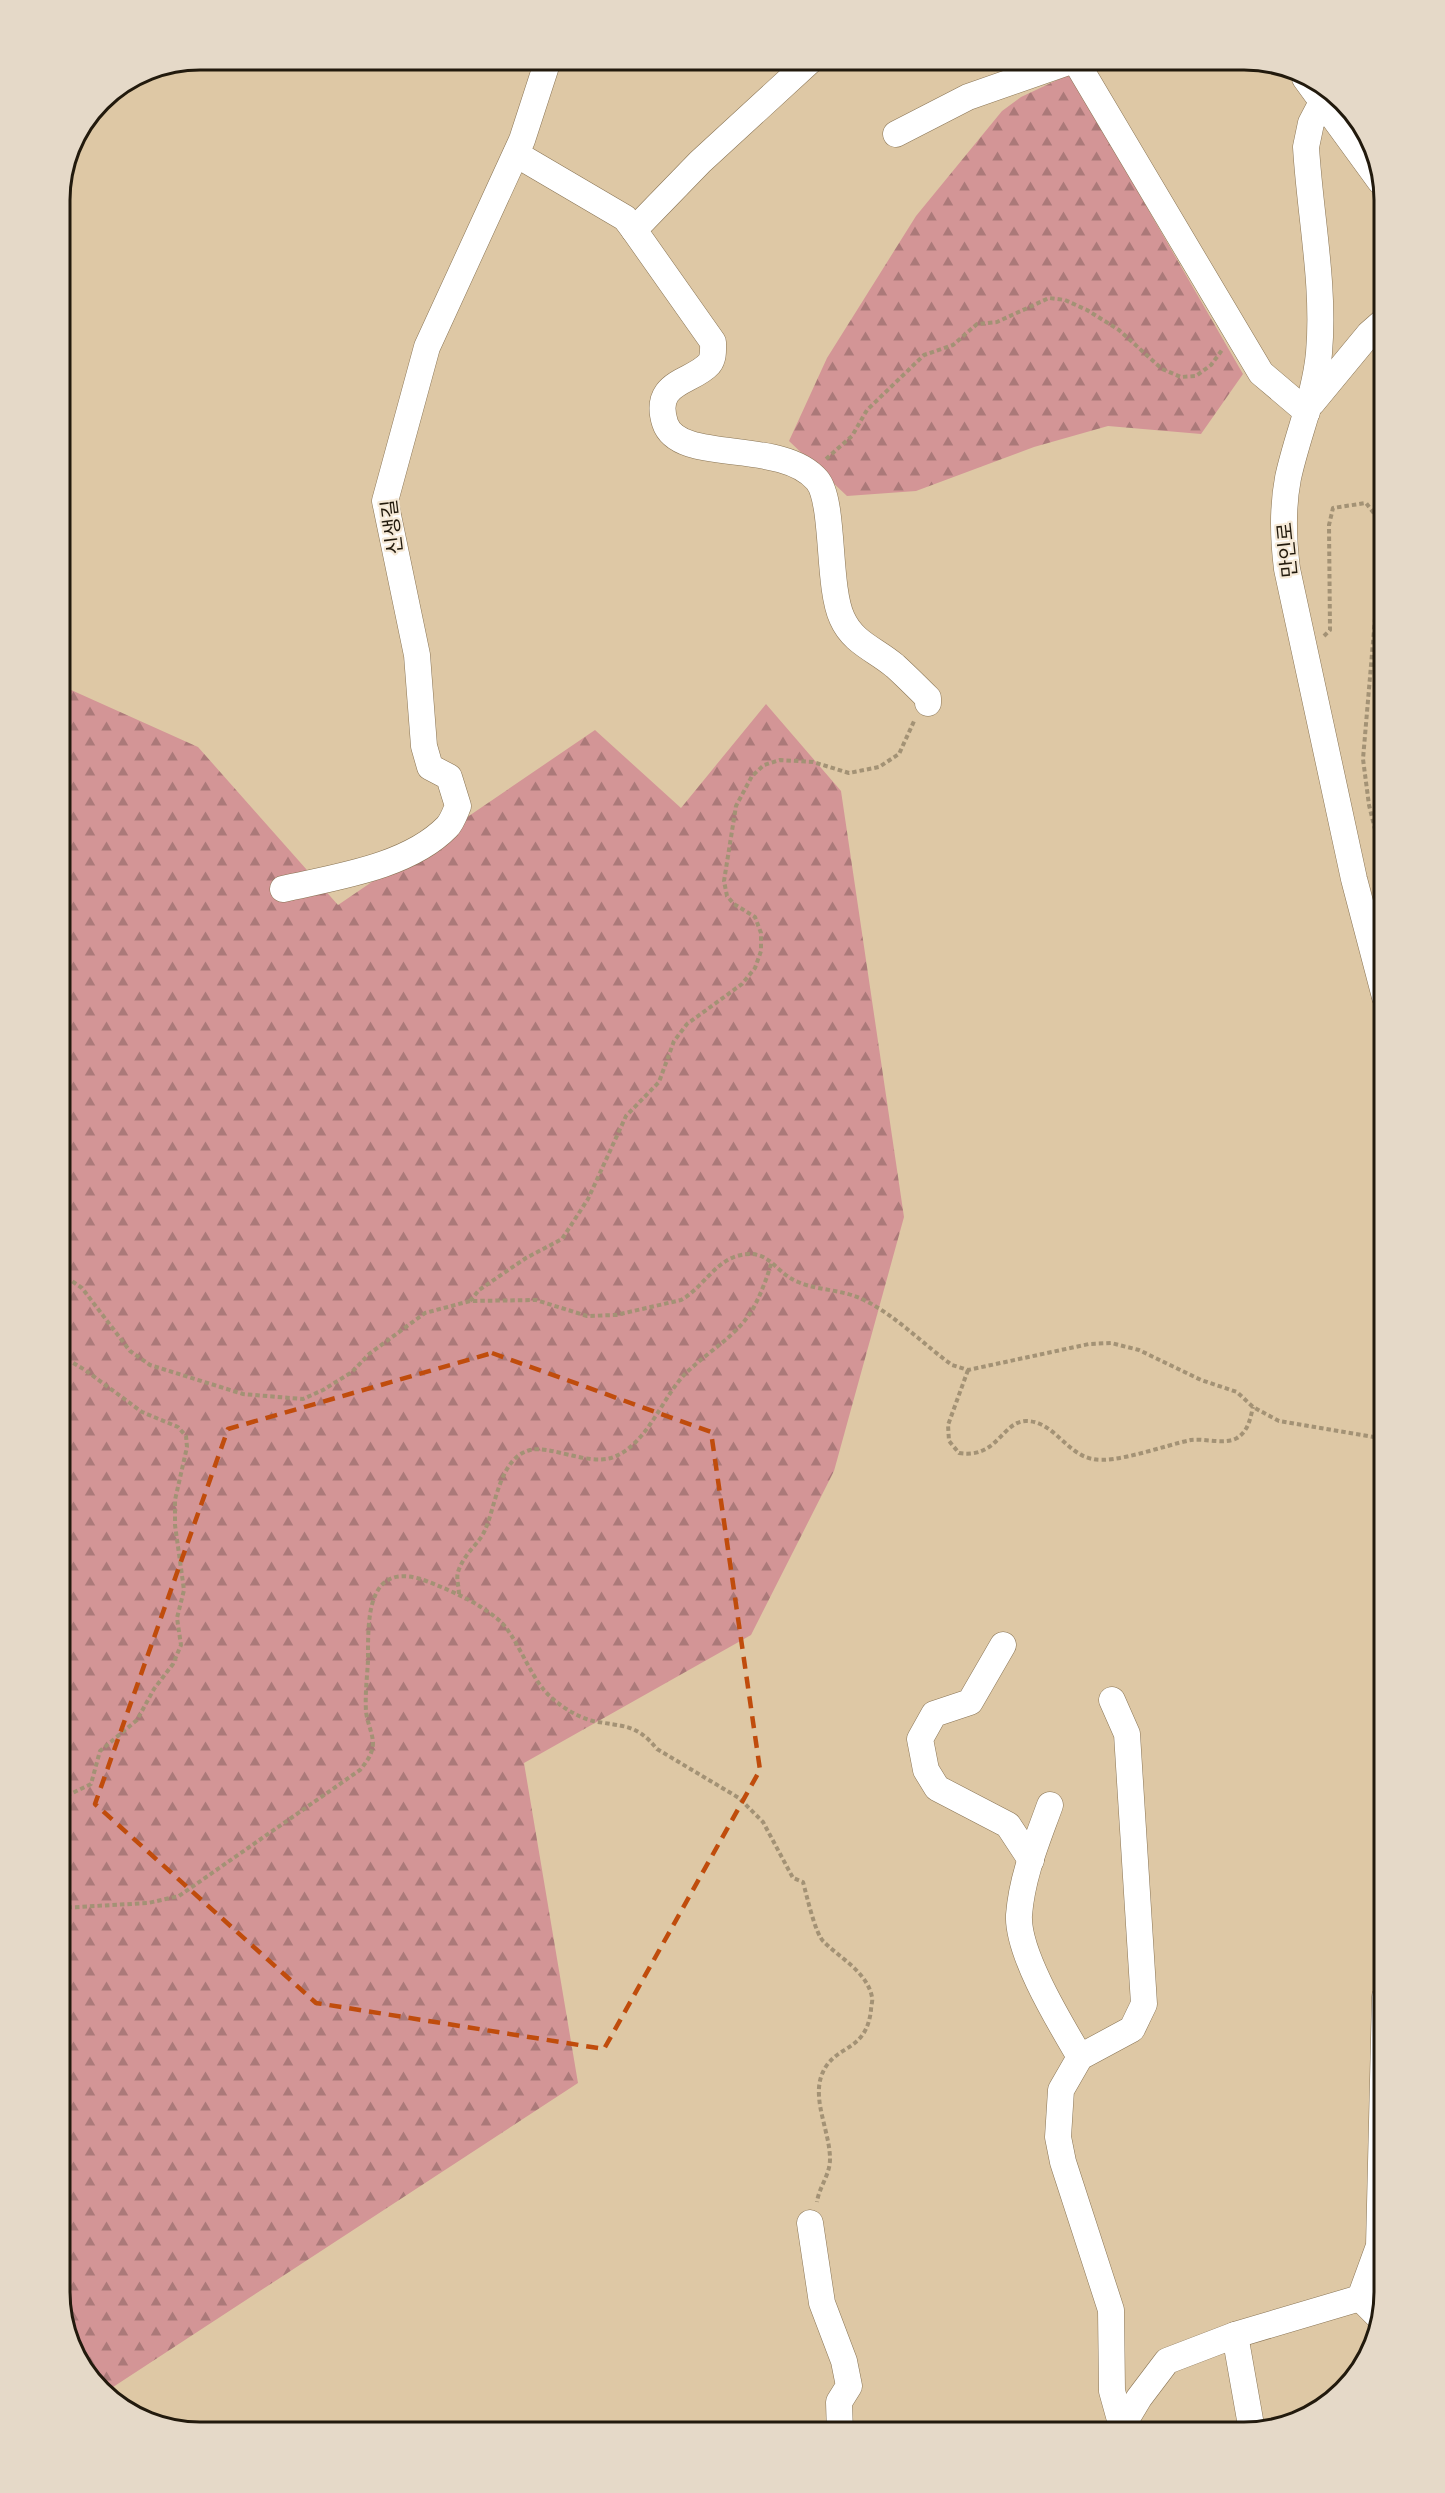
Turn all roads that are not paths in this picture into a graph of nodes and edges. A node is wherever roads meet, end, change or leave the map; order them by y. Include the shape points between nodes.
1 (544, 70) edge
2 (799, 71) edge
3 (1043, 71) edge
4 (1080, 71) edge
5 (1314, 90) edge
6 (1322, 102) junction
7 (896, 134) dead end
8 (516, 154) junction
9 (1370, 168) edge
10 (634, 230) junction
11 (1375, 328) edge
12 (1307, 410) junction
13 (928, 703) road end
14 (283, 889) dead end
15 (1375, 959) edge
16 (1003, 1645) dead end
17 (1112, 1700) dead end
18 (1050, 1805) dead end
19 (1031, 1860) junction
20 (1080, 2056) junction
21 (810, 2223) road end
22 (1375, 2257) edge
23 (1360, 2298) junction
24 (1373, 2311) edge
25 (1235, 2335) junction
26 (840, 2422) edge
27 (1118, 2422) edge
28 (1125, 2422) edge
29 (1250, 2422) edge

1 - 8 street, 신생길
2 - 10 street via 700,162
3 - 7 street via 968,97
4 - 12 street via 1261,373
5 - 6 street
6 - 9 street
6 - 12 street, 만인로 via 1305,147 1320,310 1319,353
8 - 10 street via 625,218
8 - 14 street, 신생길 via 427,347 385,501 417,655 424,746 430,767 449,777 458,807 449,826 404,855 370,870
10 - 13 street via 713,342 709,364 670,389 664,406 665,422 672,436 705,449 779,458 812,476 822,490 840,615 849,632 893,665 928,698
11 - 12 street
12 - 15 street, 만인로 via 1288,477 1282,527 1287,569
16 - 19 street via 970,1702 934,1714 920,1740 926,1770 937,1788 1008,1825
17 - 20 street via 1127,1734 1144,2004 1132,2029
18 - 19 street
19 - 20 street via 1019,1918 1028,1959
20 - 27 street via 1061,2091 1058,2137 1111,2310 1112,2391
21 - 26 street via 822,2303 849,2386 839,2402
22 - 23 street
23 - 24 street
23 - 25 street
25 - 28 street via 1167,2361
25 - 29 street

